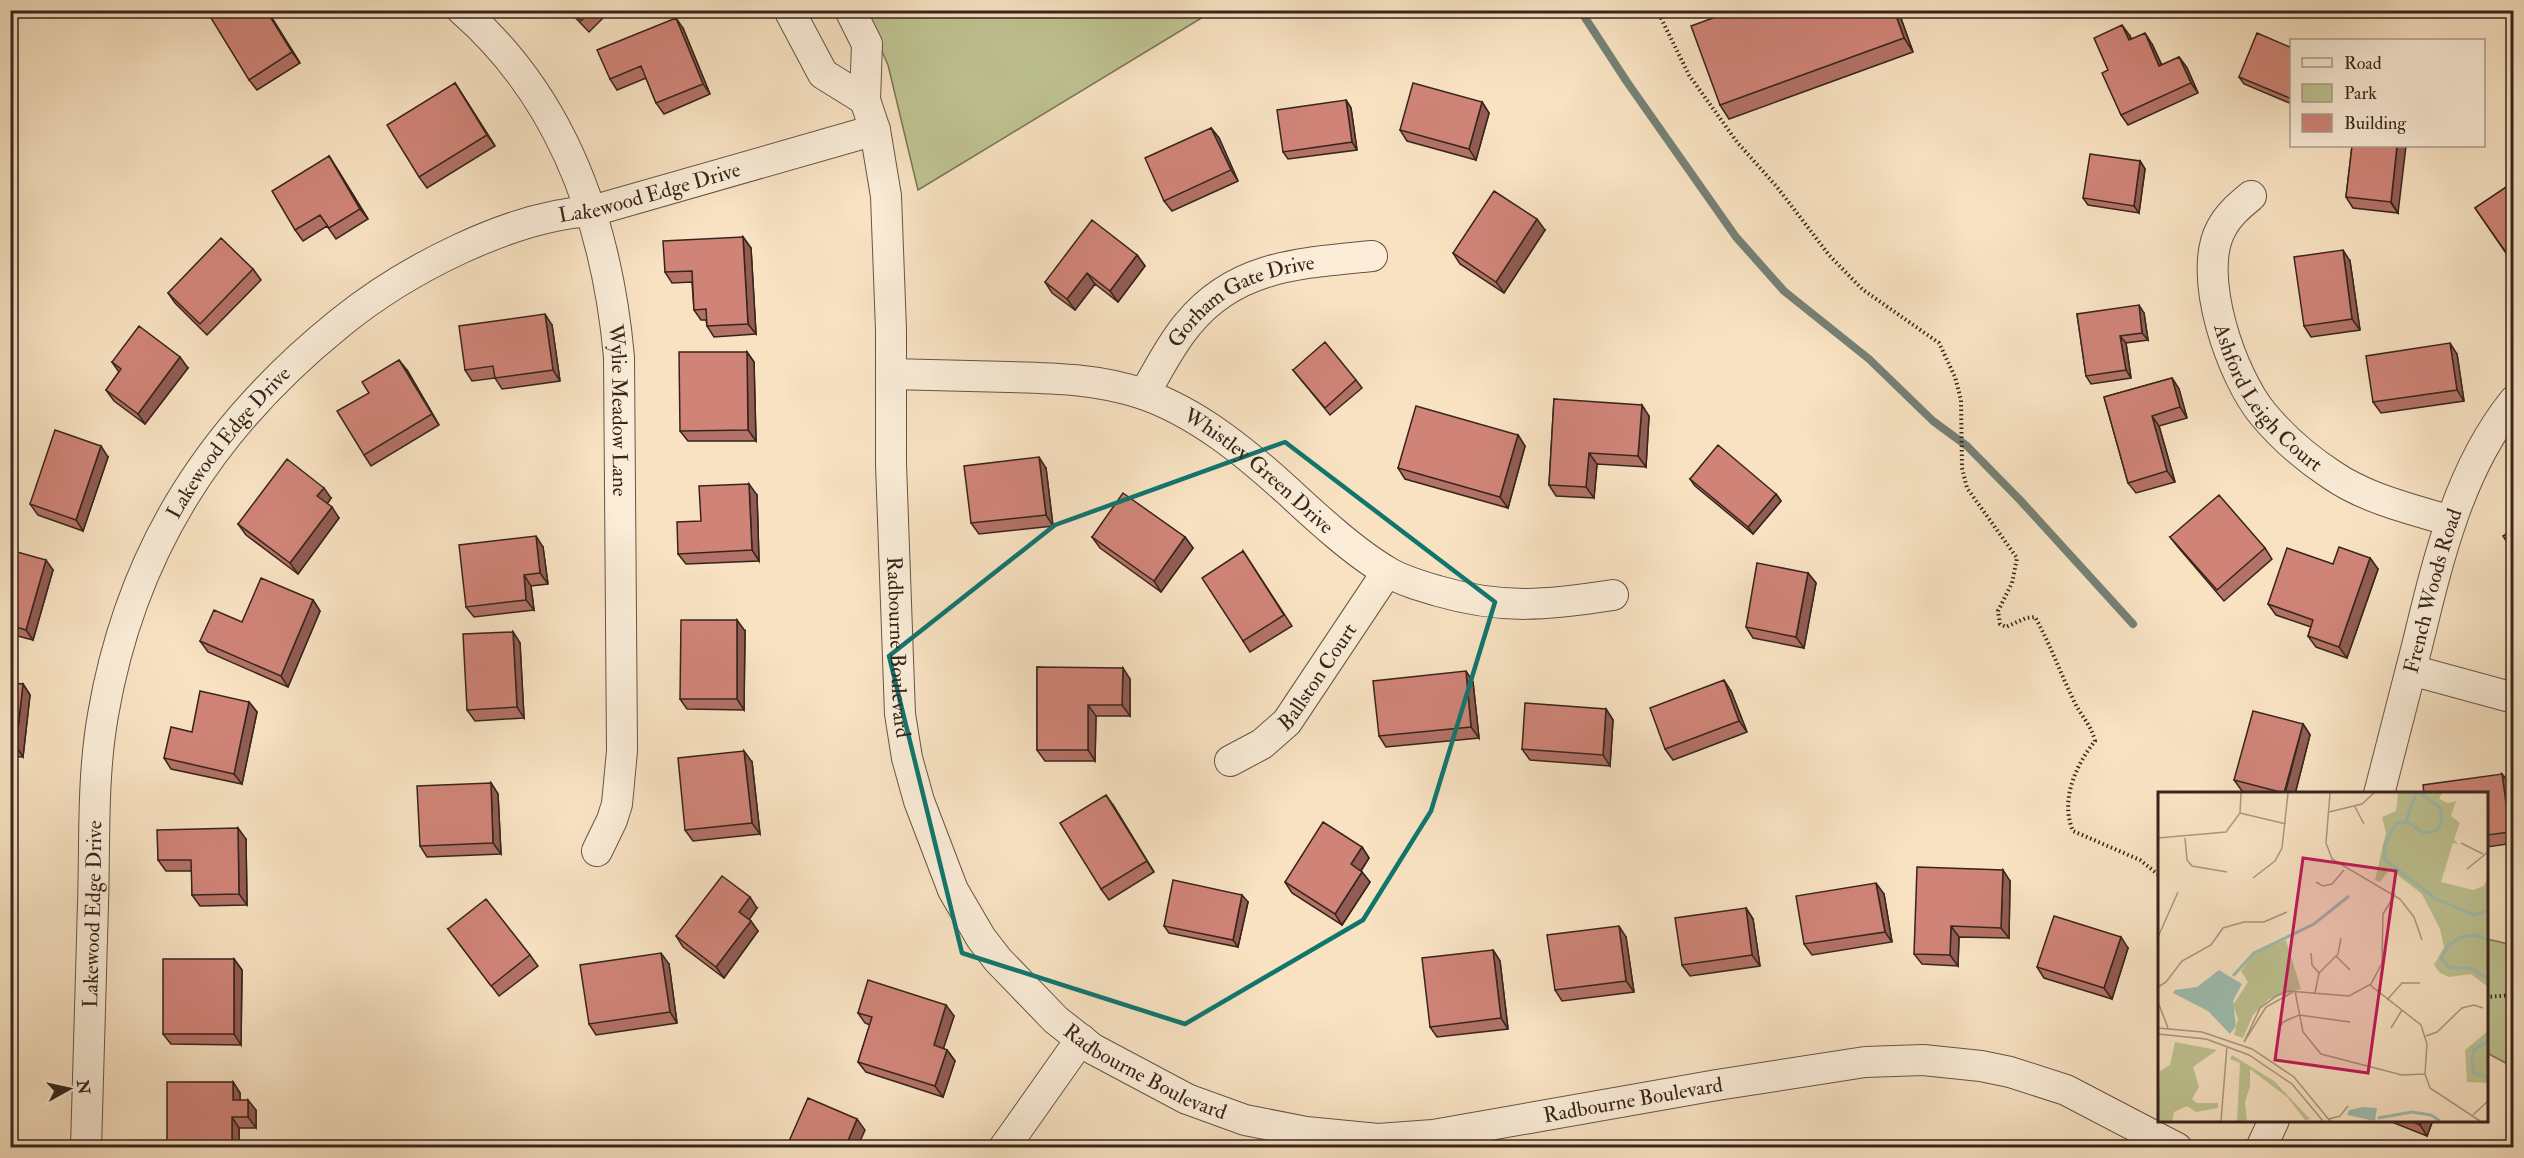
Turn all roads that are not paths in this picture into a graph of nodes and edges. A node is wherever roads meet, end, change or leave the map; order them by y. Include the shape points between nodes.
1 (462, 10) edge
2 (789, 10) edge
3 (850, 10) edge
4 (865, 100) junction
5 (875, 130) junction
6 (2251, 196) dead end
7 (592, 211) junction
8 (1372, 256) dead end
9 (891, 374) junction
10 (1144, 394) junction
11 (2514, 401) edge
12 (2451, 522) junction
13 (1387, 572) junction
14 (1613, 595) dead end
15 (2411, 670) junction
16 (2514, 698) edge
17 (1230, 761) dead end
18 (2380, 792) edge
19 (597, 851) dead end
20 (1081, 1040) junction
21 (2273, 1122) edge
22 (86, 1148) edge
23 (1004, 1148) edge
24 (2177, 1148) edge
25 (2261, 1148) edge

1 - 7 street, Wylie Meadow Lane via 519,69 549,115 561,134
2 - 4 street via 823,74
3 - 4 street, Radbourne Boulevard via 867,44
4 - 5 street, Radbourne Boulevard
5 - 7 street, Lakewood Edge Drive
5 - 9 street, Radbourne Boulevard via 886,196
6 - 12 street, Ashford Leigh Court via 2234,210 2220,230 2215,248 2214,286 2231,358 2251,396 2295,448 2332,476 2374,497
7 - 19 street, Wylie Meadow Lane via 616,326 622,564 622,752 617,804
7 - 22 street, Lakewood Edge Drive via 568,213 503,232 441,258 356,310 307,349 257,397 213,450 182,498 150,559 128,615 102,715 95,784
8 - 10 street, Gorham Gate Drive via 1291,264 1258,273 1228,289 1188,323
9 - 10 street, Whistley Green Drive via 1072,379
9 - 20 street, Radbourne Boulevard via 900,714 919,801 953,890 981,938 1036,1002
10 - 13 street, Whistley Green Drive via 1222,436 1324,524
11 - 12 street, French Woods Road via 2479,455
12 - 15 street, French Woods Road
13 - 14 street, Whistley Green Drive via 1412,583 1488,603 1525,606
13 - 17 street, Ballston Court via 1287,723 1262,744
15 - 16 street
15 - 18 street, French Woods Road
20 - 23 street
20 - 24 street, Radbourne Boulevard via 1187,1099 1245,1120 1318,1134 1377,1139 1433,1135 1843,1065 1923,1060 2010,1072 2066,1090
21 - 25 street

